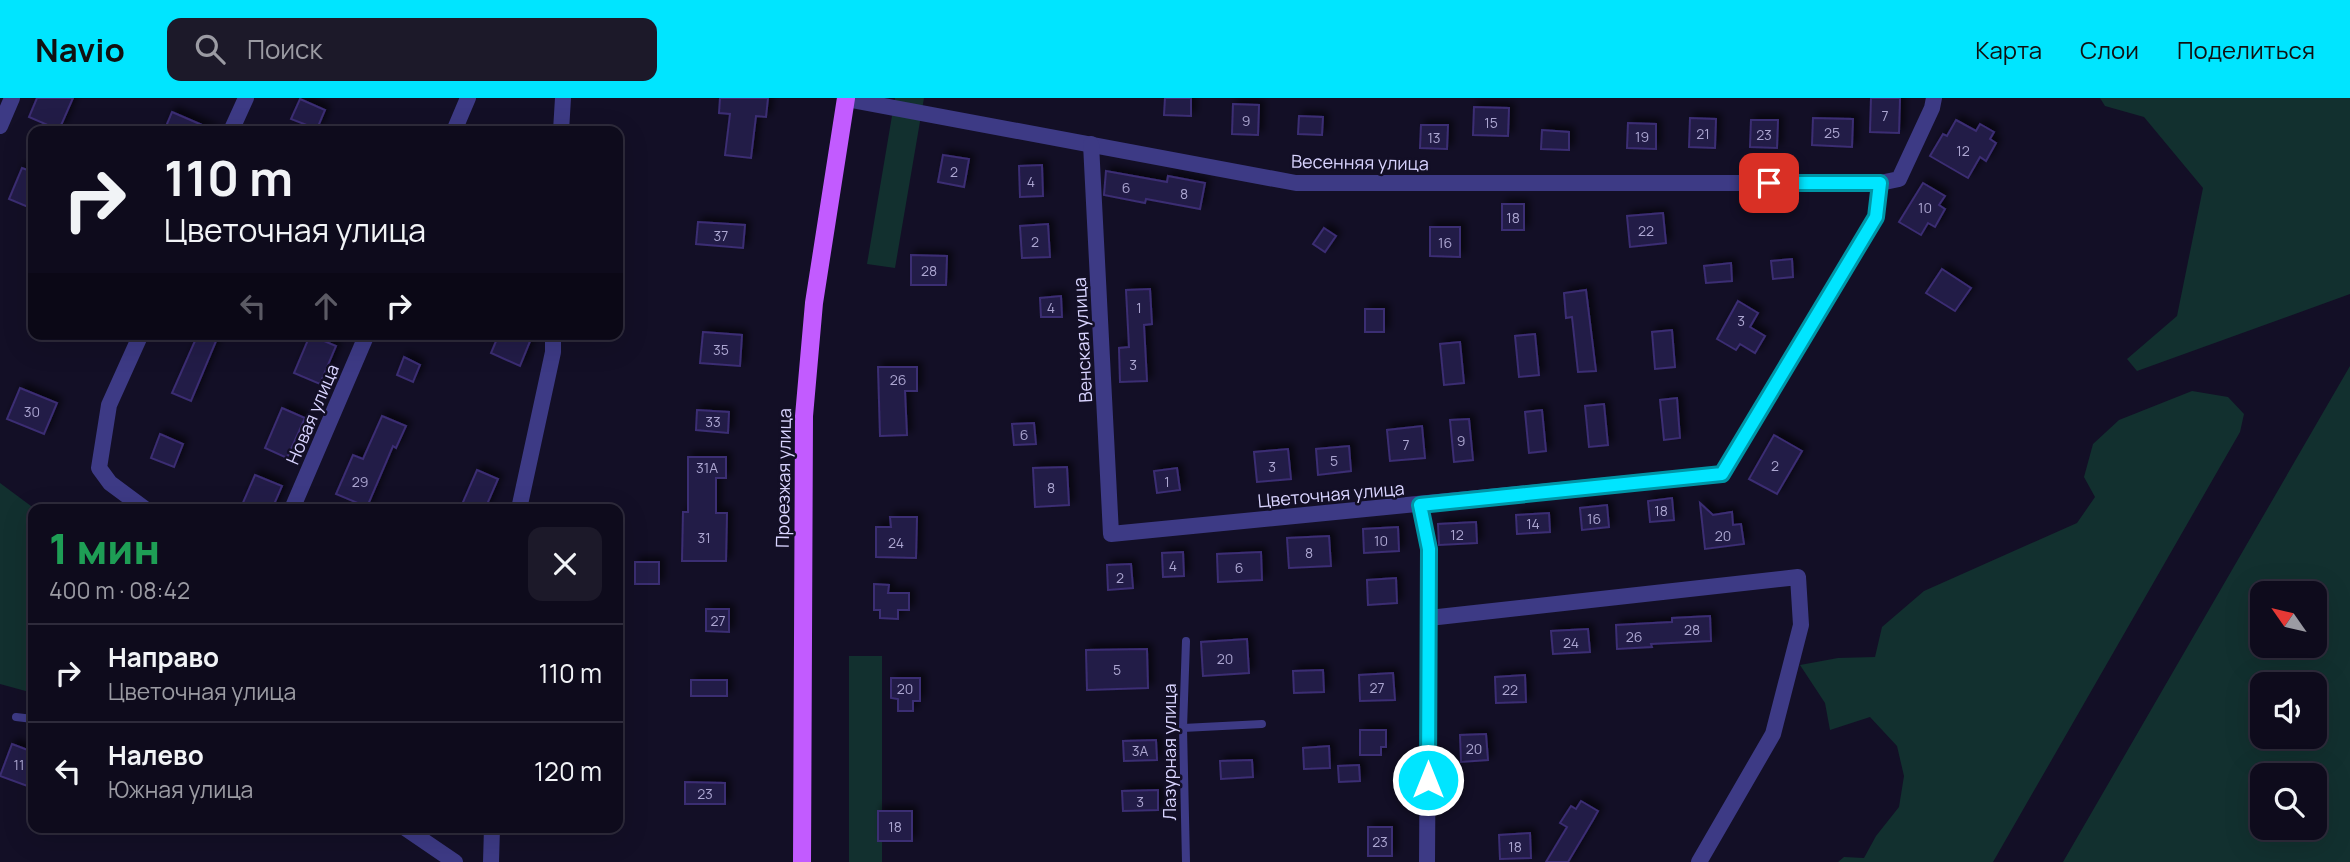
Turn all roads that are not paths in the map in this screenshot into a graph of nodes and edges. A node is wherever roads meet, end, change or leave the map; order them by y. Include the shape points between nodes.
1 (12, 98) edge
2 (246, 98) edge
3 (468, 98) edge
4 (563, 98) edge
5 (846, 98) edge
6 (1934, 98) edge
7 (0, 126) edge
8 (234, 126) edge
9 (456, 126) edge
10 (561, 126) edge
11 (1091, 144) junction
12 (1880, 183) junction
13 (138, 340) edge
14 (364, 340) edge
15 (553, 340) edge
16 (138, 504) edge
17 (294, 504) edge
18 (520, 504) edge
19 (1420, 505) junction
20 (1111, 534) joint
21 (1429, 618) junction
22 (1186, 641) dead end
23 (16, 717) dead end
24 (28, 718) edge
25 (1262, 724) dead end
26 (1183, 728) junction
27 (412, 833) edge
28 (492, 833) edge
29 (455, 862) edge
30 (491, 862) edge
31 (802, 862) edge
32 (1186, 862) edge
33 (1427, 862) edge
34 (1699, 862) edge

1 - 7 street
2 - 8 street
3 - 9 street
4 - 10 street
5 - 11 street, Весенняя улица
5 - 31 main road, Проезжая улица via 814,303 804,416
6 - 12 street via 1899,179
11 - 12 street, Весенняя улица via 1296,183
11 - 20 street, Венская улица
12 - 19 street, Цветочная улица via 1876,217 1722,474
13 - 16 street via 109,405 99,468 110,483
14 - 17 street, Новая улица
15 - 18 street
19 - 20 street, Цветочная улица
19 - 21 street via 1429,549
21 - 33 street
21 - 34 street via 1798,577 1801,625 1773,734
22 - 26 lane, Лазурная улица
23 - 24 lane
25 - 26 lane
26 - 32 lane, Лазурная улица
27 - 29 street
28 - 30 street

